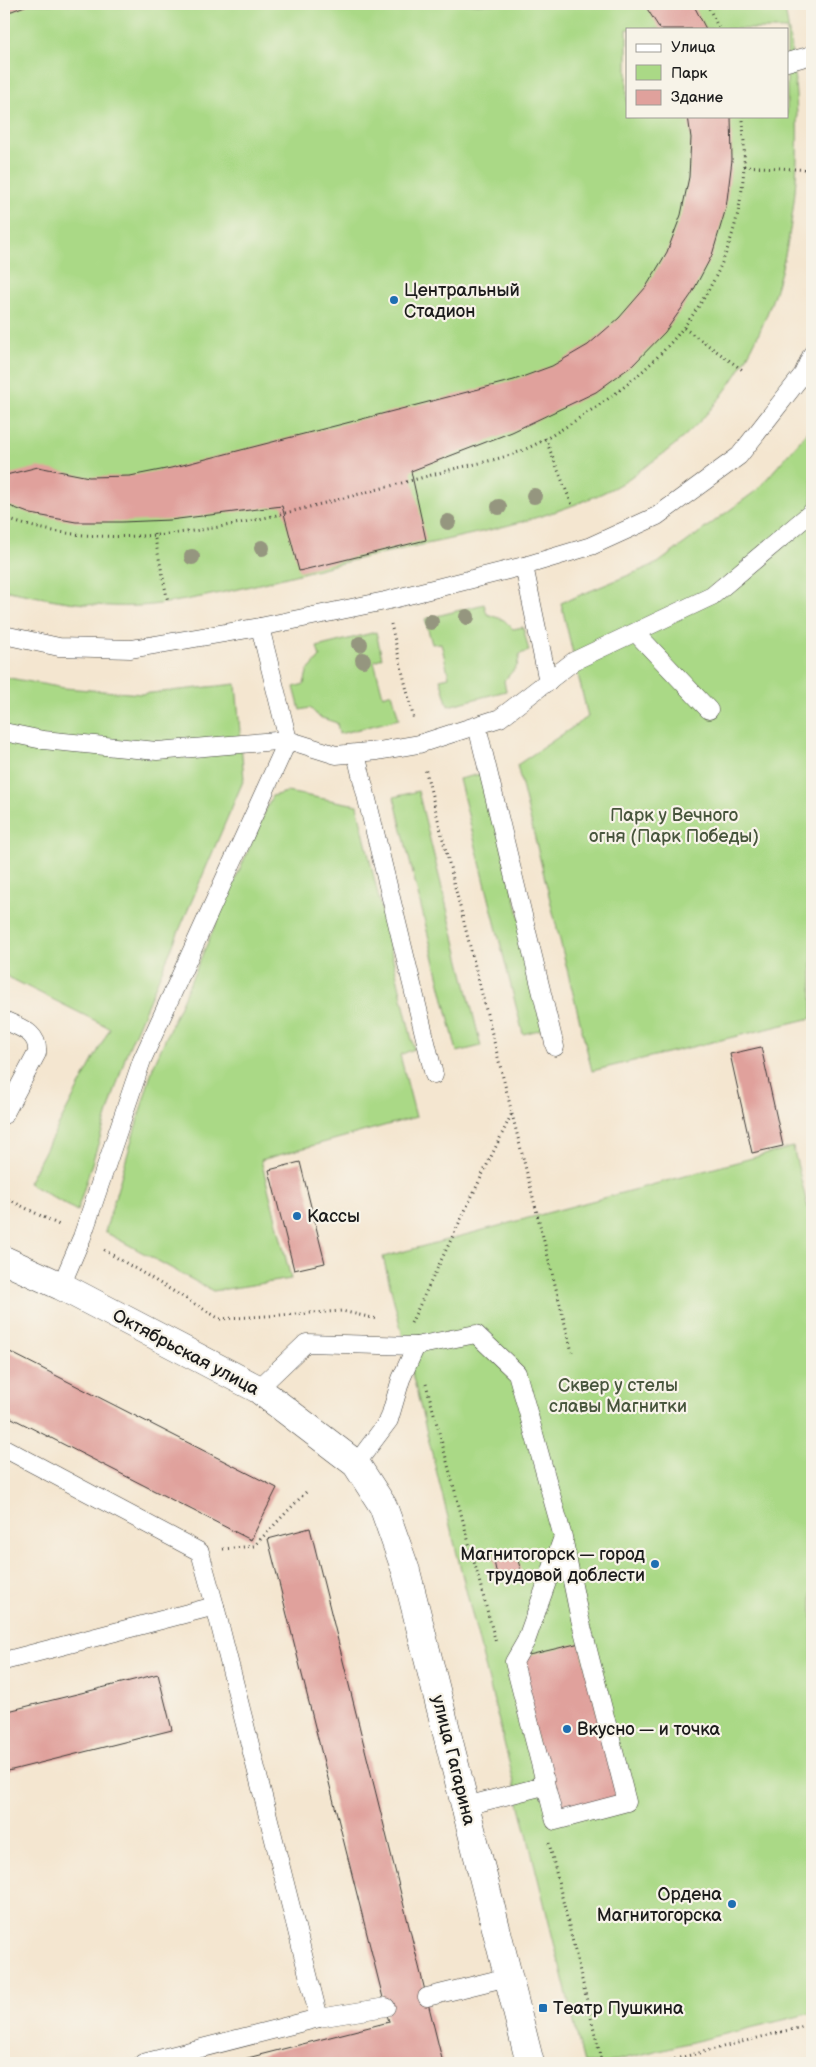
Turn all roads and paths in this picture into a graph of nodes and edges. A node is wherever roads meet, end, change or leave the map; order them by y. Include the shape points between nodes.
1 (707, 4) edge
2 (719, 28) edge
3 (812, 55) edge
4 (788, 62) edge
5 (743, 118) edge
6 (744, 166) junction
7 (812, 170) edge
8 (684, 328) junction
9 (812, 354) edge
10 (744, 371) dead end
11 (545, 438) junction
12 (572, 505) dead end
13 (812, 512) edge
14 (4, 518) edge
15 (154, 534) junction
16 (524, 566) junction
17 (385, 601) junction
18 (168, 602) dead end
19 (260, 627) junction
20 (636, 633) junction
21 (4, 635) edge
22 (548, 682) junction
23 (709, 710) dead end
24 (477, 726) junction
25 (4, 732) edge
26 (288, 740) junction
27 (419, 744) junction
28 (356, 754) junction
29 (4, 1020) edge
30 (555, 1047) dead end
31 (434, 1076) dead end
32 (512, 1113) junction
33 (4, 1115) edge
34 (4, 1197) edge
35 (82, 1237) junction
36 (4, 1260) edge
37 (61, 1286) junction
38 (381, 1319) dead end
39 (410, 1325) dead end
40 (416, 1346) junction
41 (572, 1352) dead end
42 (258, 1389) junction
43 (4, 1448) edge
44 (356, 1464) junction
45 (308, 1490) dead end
46 (563, 1537) junction
47 (200, 1552) junction
48 (215, 1606) junction
49 (4, 1661) edge
50 (545, 1779) junction
51 (466, 1806) junction
52 (508, 1977) junction
53 (427, 1997) dead end
54 (386, 2007) dead end
55 (319, 2018) junction
56 (812, 2024) edge
57 (143, 2063) edge
58 (530, 2063) edge
59 (660, 2063) edge

1 - 2 path
3 - 4 lane
5 - 6 path
6 - 7 path
6 - 8 path via 738,212 723,261 701,304
8 - 10 path
8 - 11 path via 640,376
9 - 16 lane via 804,374 738,456 672,505 657,516 591,546
11 - 12 path
11 - 15 path via 514,454 264,519
13 - 20 lane via 712,596
14 - 15 path via 28,527 74,535
15 - 18 path
16 - 17 lane
16 - 22 lane
17 - 19 lane
17 - 27 path
19 - 21 lane via 131,649 59,647
19 - 26 lane
20 - 22 lane via 574,662
20 - 23 lane
22 - 24 lane via 500,718
24 - 27 lane
24 - 30 lane
25 - 26 lane via 43,740 157,751
26 - 28 lane via 336,755
26 - 35 lane via 142,1060
27 - 28 lane
27 - 32 path
28 - 31 lane
29 - 33 lane via 33,1034 38,1043 37,1053
32 - 39 path
32 - 41 path
34 - 35 path
35 - 37 lane
35 - 38 path via 220,1319 342,1312
36 - 37 main road, Октябрьская улица
37 - 42 main road, Октябрьская улица
40 - 42 lane via 306,1343
40 - 44 lane via 401,1379 389,1420
40 - 46 lane via 476,1334 517,1373
42 - 44 main road, Октябрьская улица
43 - 47 lane
44 - 51 main road, улица Гагарина via 383,1506 406,1571
45 - 47 path via 254,1546
46 - 50 lane via 526,1641 514,1662
46 - 50 lane via 627,1802 555,1821
47 - 48 lane
48 - 49 lane
48 - 55 lane
50 - 51 lane via 536,1788
51 - 52 main road, улица Гагарина
52 - 53 lane
52 - 58 main road, улица Гагарина
54 - 55 lane
55 - 57 lane
56 - 59 path

